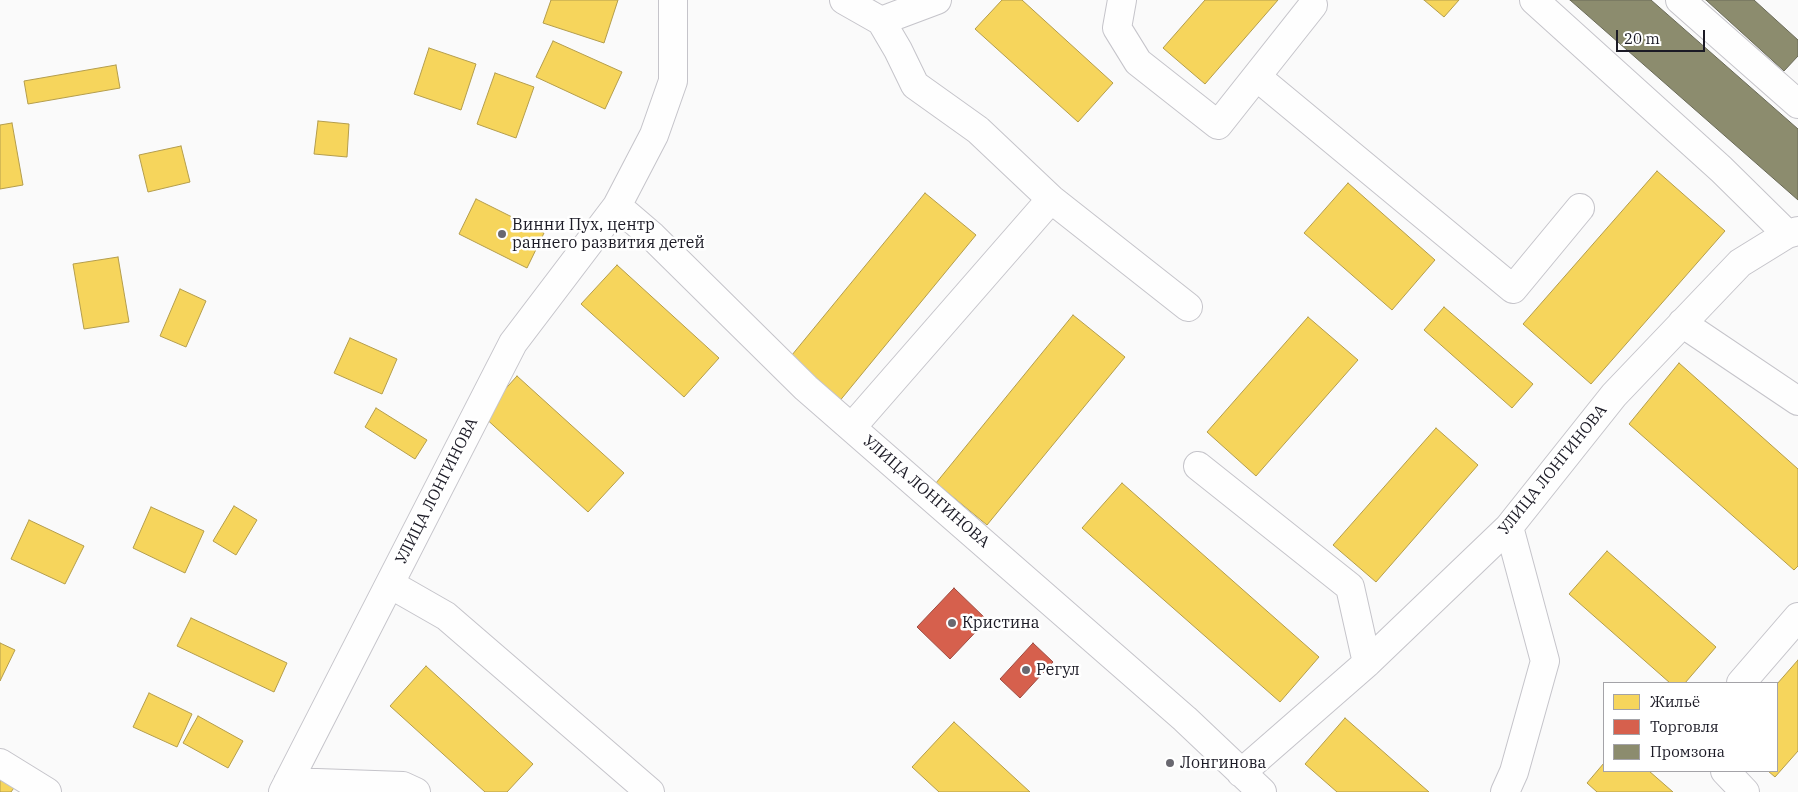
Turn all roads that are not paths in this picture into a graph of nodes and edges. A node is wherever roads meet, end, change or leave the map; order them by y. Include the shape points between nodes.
1 (673, 0) edge
2 (844, 0) edge
3 (937, 0) edge
4 (1122, 0) edge
5 (1534, 0) edge
6 (1680, 0) edge
7 (1313, 5) dead end
8 (881, 21) junction
9 (1257, 77) junction
10 (1798, 104) edge
11 (1051, 199) junction
12 (617, 206) junction
13 (1580, 208) dead end
14 (1792, 232) edge
15 (1188, 307) dead end
16 (1682, 323) junction
17 (1798, 401) edge
18 (852, 428) junction
19 (1198, 466) dead end
20 (1509, 527) junction
21 (390, 584) junction
22 (1798, 617) edge
23 (1367, 663) junction
24 (1742, 682) edge
25 (0, 763) edge
26 (1726, 772) edge
27 (1242, 773) junction
28 (286, 787) edge
29 (47, 792) edge
30 (416, 792) edge
31 (650, 792) edge
32 (1262, 792) edge
33 (1505, 792) edge
34 (1745, 792) edge

1 - 12 street, УЛИЦА ЛОНГИНОВА via 673,80 654,135
2 - 8 street
3 - 8 street
4 - 9 street via 1117,28 1138,62 1218,125
5 - 14 street
6 - 10 street
7 - 9 street
8 - 11 street via 915,84 978,130
9 - 13 street via 1513,289
11 - 15 street
11 - 18 street
12 - 18 street, УЛИЦА ЛОНГИНОВА via 652,236 806,388
12 - 21 street, УЛИЦА ЛОНГИНОВА via 514,343
14 - 16 street, УЛИЦА ЛОНГИНОВА via 1740,263
16 - 17 street
16 - 20 street, УЛИЦА ЛОНГИНОВА via 1614,394
18 - 27 street, УЛИЦА ЛОНГИНОВА via 1185,719
19 - 23 street via 1350,587
20 - 23 street, УЛИЦА ЛОНГИНОВА
20 - 33 street via 1545,661 1514,772
21 - 28 street, УЛИЦА ЛОНГИНОВА
21 - 31 street via 446,616
22 - 24 street
23 - 27 street, УЛИЦА ЛОНГИНОВА
25 - 29 street
26 - 34 street
27 - 32 street, УЛИЦА ЛОНГИНОВА
28 - 30 street via 403,786

